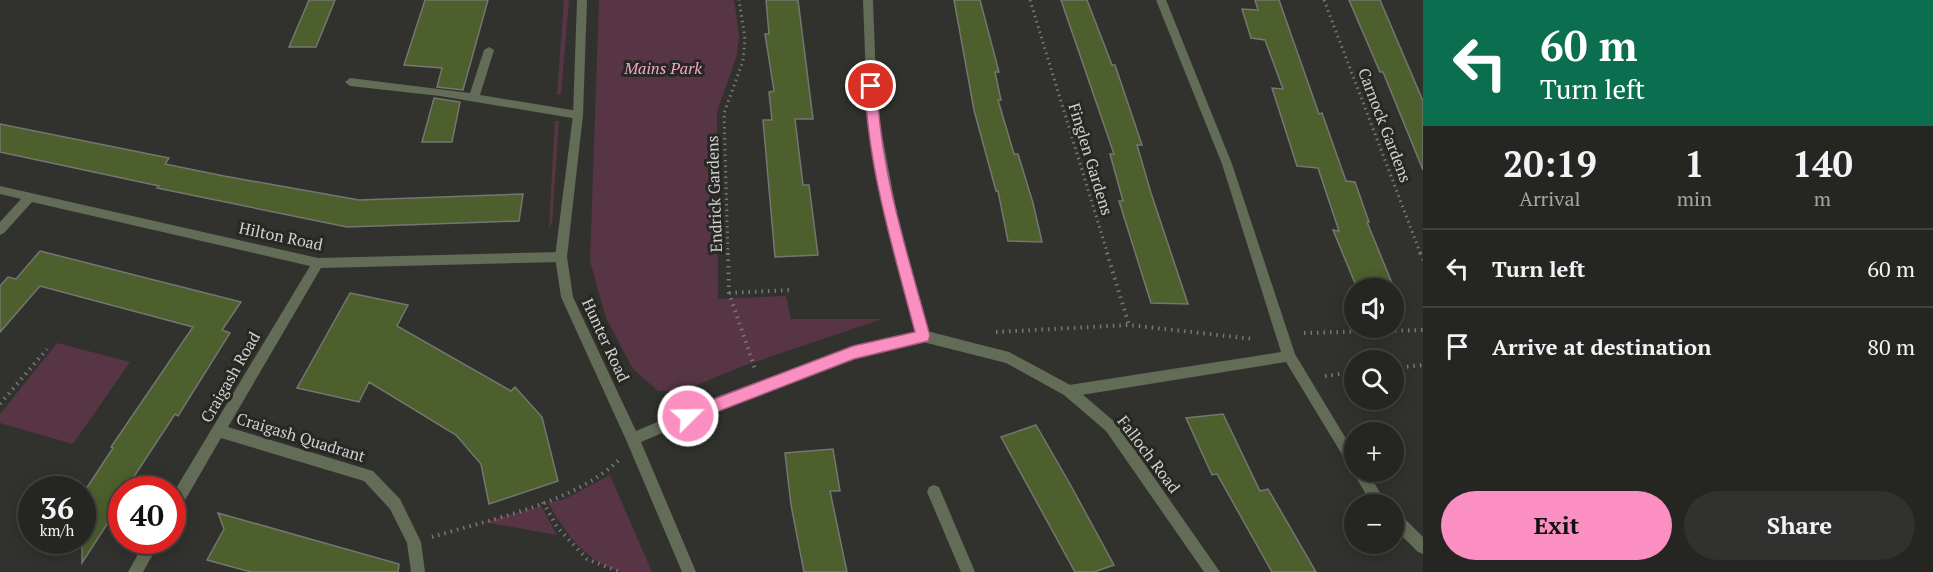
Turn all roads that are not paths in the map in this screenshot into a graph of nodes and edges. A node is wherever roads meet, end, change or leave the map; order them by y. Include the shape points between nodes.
1 (582, 0) edge
2 (868, 0) edge
3 (1161, 0) edge
4 (489, 50) dead end
5 (350, 82) dead end
6 (474, 98) junction
7 (578, 115) junction
8 (0, 190) edge
9 (30, 197) junction
10 (0, 230) edge
11 (561, 257) junction
12 (318, 263) junction
13 (923, 336) junction
14 (1285, 344) junction
15 (1069, 391) junction
16 (219, 431) junction
17 (633, 439) junction
18 (1344, 447) edge
19 (186, 486) edge
20 (934, 492) dead end
21 (1404, 528) edge
22 (1423, 547) edge
23 (146, 554) edge
24 (135, 572) edge
25 (418, 572) edge
26 (689, 572) edge
27 (968, 572) edge
28 (1213, 572) edge

1 - 7 street, Hunter Road
2 - 13 street via 872,108 891,213
3 - 14 street via 1227,164
4 - 6 street
5 - 6 street
6 - 7 street
7 - 11 street, Hunter Road
8 - 9 street, Hilton Road
9 - 10 street
9 - 12 street, Hilton Road
11 - 12 street, Hilton Road
11 - 17 street, Hunter Road via 567,297
12 - 16 street, Craigash Road
13 - 15 street, Falloch Road via 1009,358
13 - 17 street, Falloch Road via 853,352
14 - 15 street
14 - 18 street
15 - 28 street, Falloch Road via 1111,427
16 - 19 street, Craigash Road
16 - 25 street, Craigash Quadrant via 368,476 395,504 414,542
17 - 26 street, Hunter Road
20 - 27 street
21 - 22 street
23 - 24 street

